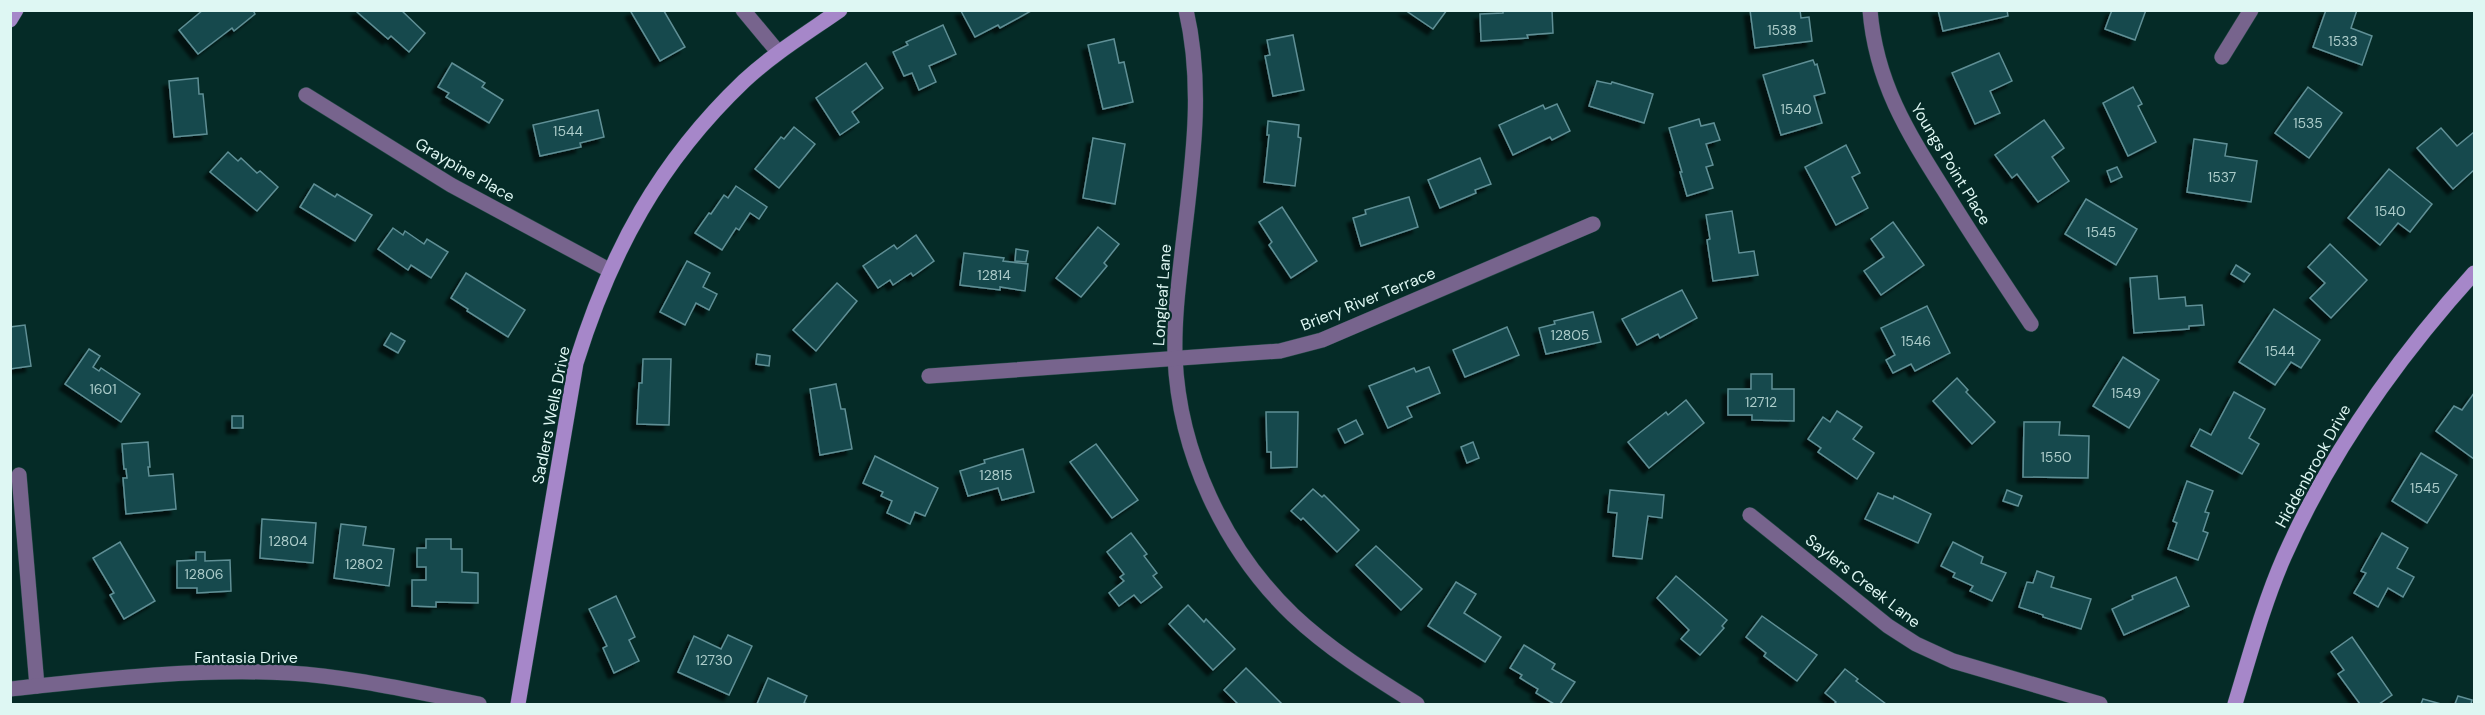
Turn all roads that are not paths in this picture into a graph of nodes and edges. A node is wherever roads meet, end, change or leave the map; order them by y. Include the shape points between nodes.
1 (16, 10) edge
2 (743, 10) edge
3 (840, 10) edge
4 (1186, 10) edge
5 (1870, 10) edge
6 (2251, 10) edge
7 (10, 20) edge
8 (778, 52) junction
9 (2222, 57) dead end
10 (306, 95) dead end
11 (1593, 224) dead end
12 (609, 270) junction
13 (2475, 273) edge
14 (2031, 324) dead end
15 (1175, 358) junction
16 (929, 376) dead end
17 (20, 475) dead end
18 (1750, 515) dead end
19 (37, 686) junction
20 (10, 689) edge
21 (479, 705) edge
22 (518, 705) edge
23 (1417, 705) edge
24 (2100, 705) edge
25 (2235, 705) edge

1 - 7 street
2 - 8 street
3 - 8 street, Sadlers Wells Drive
4 - 15 street, Longleaf Lane via 1197,77 1196,130 1175,313
5 - 14 street, Youngs Point Place via 1878,63 1905,129
6 - 9 street
8 - 12 street, Sadlers Wells Drive via 745,80 693,135 657,182
10 - 12 street, Graypine Place via 451,185
11 - 15 street, Briery River Terrace via 1322,340 1280,351
12 - 22 street, Sadlers Wells Drive via 576,363
13 - 25 street, Hiddenbrook Drive via 2385,380 2342,446 2284,558 2260,619
15 - 16 street, Briery River Terrace
15 - 23 street, Longleaf Lane via 1181,405 1211,501 1260,579 1292,614 1335,650
17 - 19 street
18 - 24 street, Saylers Creek Lane via 1916,644 1953,661
19 - 20 street, Fantasia Drive
19 - 21 street, Fantasia Drive via 215,672 290,673 371,683

